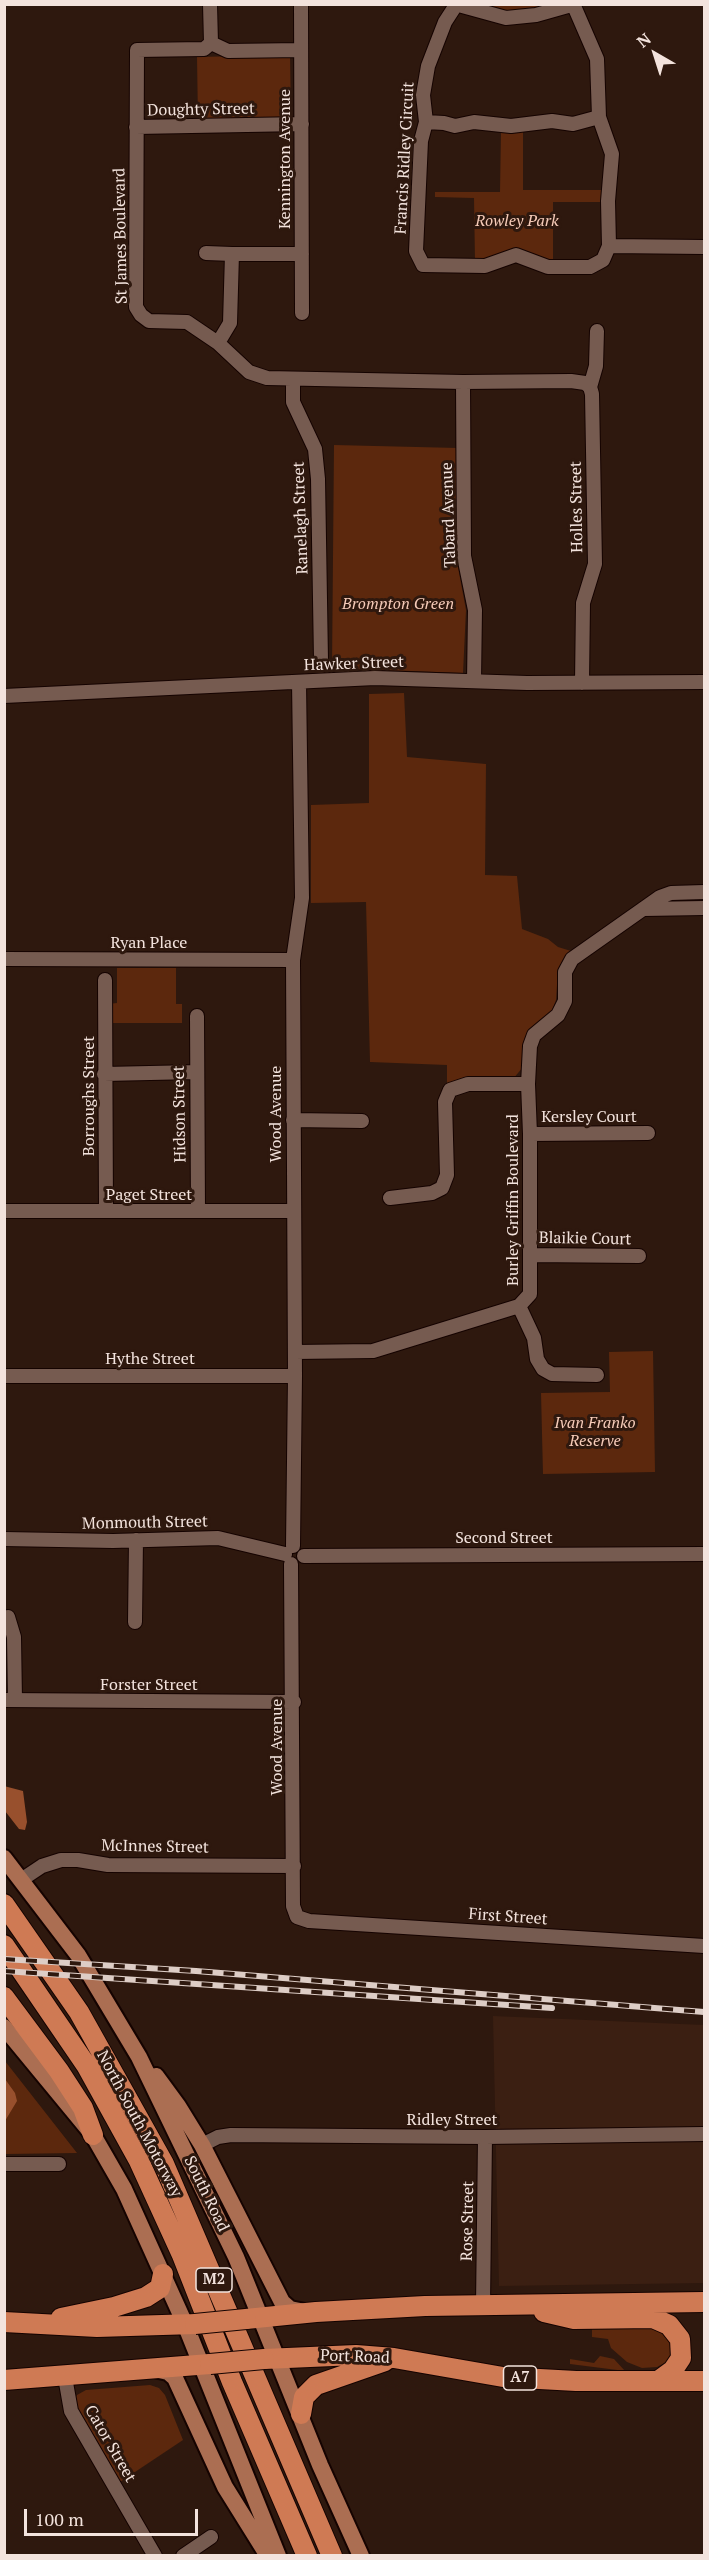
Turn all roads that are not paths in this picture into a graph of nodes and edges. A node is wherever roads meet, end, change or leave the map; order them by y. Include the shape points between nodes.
1 (210, 4) edge
2 (301, 4) edge
3 (455, 5) edge
4 (575, 5) edge
5 (211, 43) junction
6 (300, 50) junction
7 (599, 117) junction
8 (426, 122) junction
9 (302, 124) junction
10 (136, 127) junction
11 (609, 246) junction
12 (705, 247) edge
13 (206, 253) dead end
14 (232, 254) junction
15 (303, 254) junction
16 (302, 313) dead end
17 (597, 331) dead end
18 (218, 343) junction
19 (293, 379) junction
20 (464, 382) junction
21 (590, 387) junction
22 (321, 660) dead end
23 (474, 681) junction
24 (299, 682) junction
25 (582, 682) junction
26 (705, 682) edge
27 (4, 696) edge
28 (705, 892) edge
29 (705, 908) edge
30 (641, 909) junction
31 (4, 959) edge
32 (293, 960) junction
33 (105, 980) dead end
34 (196, 1016) dead end
35 (196, 1072) junction
36 (104, 1074) junction
37 (528, 1084) junction
38 (293, 1120) junction
39 (362, 1121) dead end
40 (648, 1133) dead end
41 (530, 1134) junction
42 (390, 1198) dead end
43 (106, 1211) junction
44 (198, 1211) junction
45 (293, 1211) junction
46 (4, 1212) edge
47 (530, 1255) junction
48 (639, 1256) dead end
49 (519, 1306) junction
50 (295, 1352) junction
51 (4, 1376) edge
52 (295, 1376) junction
53 (597, 1376) dead end
54 (4, 1539) edge
55 (136, 1540) junction
56 (705, 1554) edge
57 (290, 1555) junction
58 (8, 1617) dead end
59 (135, 1622) dead end
60 (10, 1700) edge
61 (294, 1702) junction
62 (4, 1858) edge
63 (294, 1866) junction
64 (21, 1880) junction
65 (4, 1904) edge
66 (309, 1921) joint
67 (4, 1944) edge
68 (705, 1946) edge
69 (4, 1997) edge
70 (4, 2027) edge
71 (139, 2057) junction
72 (705, 2134) edge
73 (93, 2135) junction
74 (485, 2137) junction
75 (202, 2145) junction
76 (4, 2164) edge
77 (59, 2164) dead end
78 (163, 2274) junction
79 (705, 2302) edge
80 (483, 2306) junction
81 (519, 2306) junction
82 (316, 2312) junction
83 (253, 2318) junction
84 (4, 2322) edge
85 (190, 2324) junction
86 (29, 2325) junction
87 (394, 2358) junction
88 (271, 2359) junction
89 (205, 2364) junction
90 (153, 2369) junction
91 (65, 2377) junction
92 (4, 2380) edge
93 (658, 2381) junction
94 (705, 2381) edge
95 (301, 2414) junction
96 (211, 2537) dead end
97 (155, 2556) edge
98 (183, 2556) edge
99 (268, 2556) edge
100 (278, 2556) edge
101 (307, 2556) edge
102 (333, 2556) edge
103 (361, 2556) edge

1 - 5 street
2 - 6 street, Kennington Avenue
3 - 4 street via 506,18
3 - 8 street, Francis Ridley Circuit via 428,66 423,95
4 - 7 street via 597,59
5 - 6 street via 228,51
5 - 10 street, St James Boulevard via 204,49 137,50
6 - 9 street, Kennington Avenue
7 - 8 street via 573,124 511,126
7 - 11 street via 612,154
8 - 11 street, Francis Ridley Circuit via 421,141 416,251 423,265 485,266 516,255 548,267 590,267 603,260
9 - 10 street, Doughty Street
9 - 15 street, Kennington Avenue
10 - 18 street, St James Boulevard via 136,307 149,321 187,322
11 - 12 street
13 - 14 street
14 - 15 street
14 - 18 street via 230,323
15 - 16 street, Kennington Avenue
17 - 21 street, Holles Street via 596,366
18 - 19 street, St James Boulevard via 249,372 267,378
19 - 20 street, St James Boulevard
19 - 22 street, Ranelagh Street via 293,402 315,449 318,479
20 - 21 street, St James Boulevard via 571,381
20 - 23 street, Tabard Avenue via 464,556 475,610
21 - 25 street, Holles Street via 595,564 583,603
23 - 24 street, Hawker Street via 375,678
23 - 25 street, Hawker Street
24 - 27 street, Hawker Street
24 - 32 street, Wood Avenue via 302,898
25 - 26 street, Hawker Street
28 - 30 street, Burley Griffin Boulevard via 671,893
29 - 30 street
30 - 37 street, Burley Griffin Boulevard via 572,959 565,972 565,1001 558,1015 534,1035 530,1046
31 - 32 street, Ryan Place
32 - 38 street, Wood Avenue
33 - 36 street, Borroughs Street
34 - 35 street, Hidson Street
35 - 36 street
35 - 44 street, Hidson Street
36 - 43 street, Borroughs Street
37 - 41 street, Burley Griffin Boulevard
37 - 42 street via 468,1084 450,1090 446,1102 447,1175 442,1188 432,1193
38 - 39 street
38 - 45 street, Wood Avenue
40 - 41 street, Kersley Court
41 - 47 street, Burley Griffin Boulevard
43 - 44 street, Paget Street
43 - 46 street, Paget Street
44 - 45 street, Paget Street
45 - 50 street, Wood Avenue
47 - 48 street, Blaikie Court
47 - 49 street, Burley Griffin Boulevard via 530,1294
49 - 50 street, Burley Griffin Boulevard via 373,1352
49 - 53 street via 543,1369 552,1374
50 - 52 street, Wood Avenue
51 - 52 street, Hythe Street
52 - 57 street, Wood Avenue
54 - 55 street, Monmouth Street
55 - 57 street, Monmouth Street via 218,1538
55 - 59 street
56 - 57 street, Second Street via 304,1556 298,1564
57 - 61 street, Wood Avenue
58 - 60 street via 14,1637
60 - 61 street, Forster Street
61 - 63 street, Wood Avenue
62 - 64 main road, South Road
63 - 64 street, McInnes Street via 108,1865 61,1860 42,1866
63 - 66 street, Wood Avenue via 293,1906 297,1917
64 - 71 main road, South Road via 78,1955
65 - 102 highway, North South Motorway / M2 via 79,2012 164,2164
66 - 68 street, First Street
67 - 101 highway, North South Motorway / M2 via 86,2065 139,2161
69 - 73 highway via 83,2108
70 - 73 main road
71 - 75 main road via 171,2095
71 - 83 main road, South Road via 224,2230
72 - 74 street, Ridley Street
73 - 78 main road via 124,2189
74 - 75 street, Ridley Street via 231,2135
74 - 80 street, Rose Street
75 - 82 main road via 282,2302 293,2311
76 - 77 street
78 - 85 main road
78 - 86 highway via 158,2289 141,2299
79 - 81 highway
80 - 81 highway
80 - 82 highway
81 - 93 highway via 574,2319 648,2318 665,2322 679,2336 681,2356 673,2370
82 - 83 highway
83 - 85 highway, bridge
83 - 88 main road, South Road
84 - 86 highway
85 - 86 highway
85 - 89 main road
87 - 88 highway, Port Road / A7 via 356,2355
87 - 93 highway, Port Road / A7 via 503,2377
87 - 95 highway via 316,2385 304,2397
88 - 89 highway, Port Road / A7, bridge
88 - 95 main road, South Road
89 - 90 highway, Port Road / A7
89 - 100 main road
90 - 91 highway, Port Road / A7
90 - 99 main road via 175,2378 225,2487
91 - 92 highway, Port Road / A7
91 - 97 street, Cator Street via 71,2411
93 - 94 highway, Port Road / A7
95 - 103 main road, South Road
96 - 98 street

